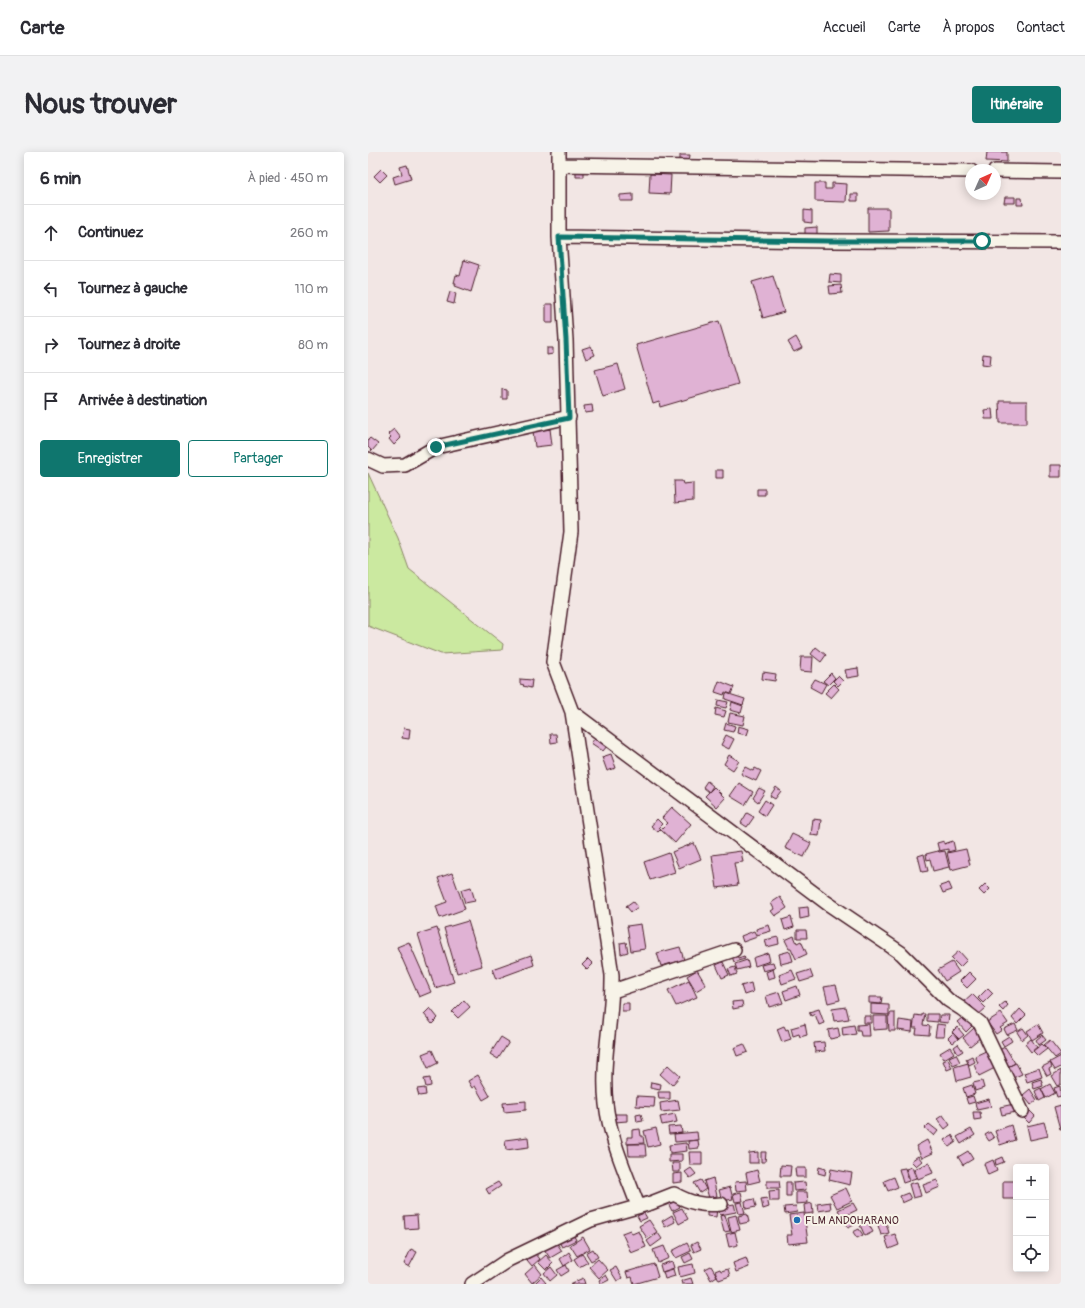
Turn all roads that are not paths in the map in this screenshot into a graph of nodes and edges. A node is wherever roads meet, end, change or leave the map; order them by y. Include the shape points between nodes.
1 (559, 158) edge
2 (965, 171) edge
3 (1001, 171) edge
4 (1061, 172) edge
5 (559, 237) junction
6 (1061, 242) edge
7 (569, 418) junction
8 (368, 459) edge
9 (572, 712) junction
10 (734, 950) dead end
11 (612, 990) junction
12 (1022, 1111) dead end
13 (721, 1204) dead end
14 (638, 1206) junction
15 (472, 1284) edge

1 - 2 street
1 - 5 street
3 - 4 street
5 - 6 street
5 - 7 street
7 - 8 street via 436,447 405,465 383,466
7 - 9 street via 571,532 553,662
9 - 11 street via 611,967
9 - 12 street via 827,903 900,953 948,1000 980,1024
10 - 11 street
11 - 14 street via 605,1070 605,1103 610,1130
13 - 14 street via 699,1204 674,1194
14 - 15 street via 591,1220 508,1260

